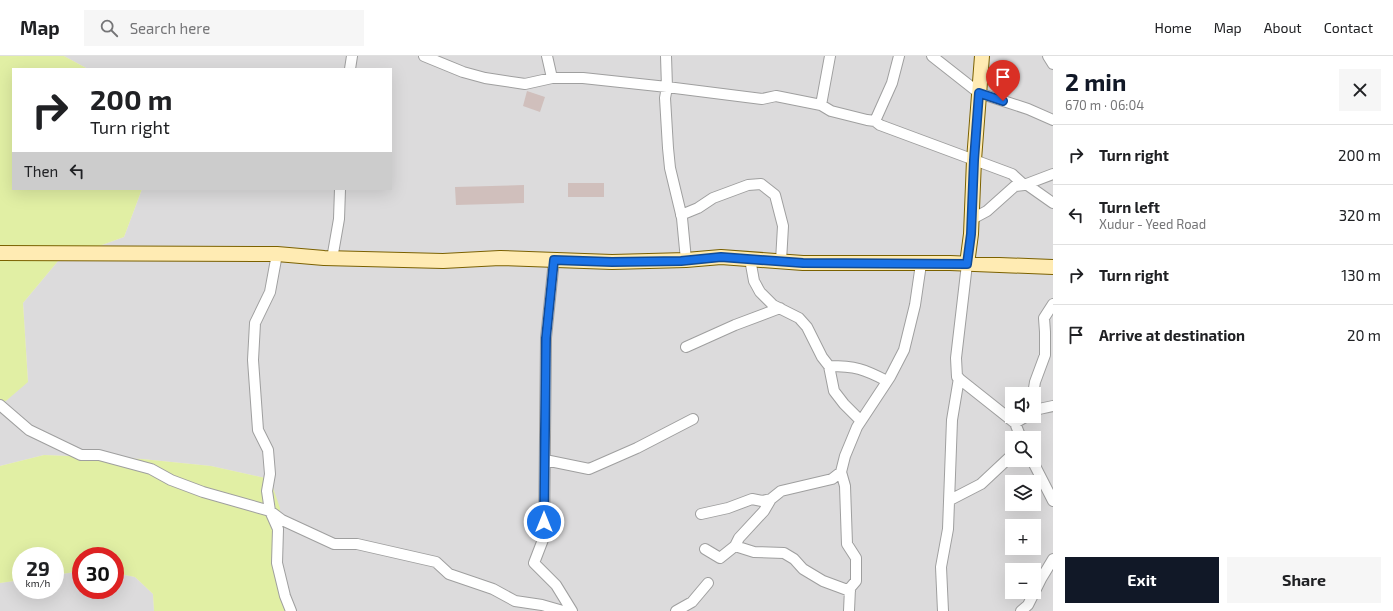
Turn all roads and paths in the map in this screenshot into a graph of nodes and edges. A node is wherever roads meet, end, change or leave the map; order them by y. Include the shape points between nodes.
1 (352, 56) edge
2 (424, 56) edge
3 (547, 56) edge
4 (666, 56) edge
5 (830, 56) edge
6 (899, 56) edge
7 (932, 56) edge
8 (982, 56) edge
9 (1048, 56) edge
10 (1053, 64) edge
11 (350, 68) edge
12 (552, 78) junction
13 (667, 87) junction
14 (979, 93) junction
15 (821, 105) junction
16 (1053, 120) edge
17 (875, 121) junction
18 (974, 160) junction
19 (1053, 174) edge
20 (1025, 184) junction
21 (340, 190) edge
22 (1053, 203) edge
23 (681, 215) junction
24 (972, 219) junction
25 (0, 253) edge
26 (277, 254) junction
27 (332, 259) junction
28 (750, 259) junction
29 (554, 260) junction
30 (686, 260) junction
31 (781, 262) junction
32 (921, 264) junction
33 (967, 264) junction
34 (1053, 267) edge
35 (1053, 304) edge
36 (780, 308) junction
37 (686, 346) dead end
38 (828, 366) junction
39 (959, 378) junction
40 (887, 381) junction
41 (1034, 387) edge
42 (0, 405) edge
43 (1053, 406) edge
44 (1041, 409) edge
45 (1005, 415) edge
46 (693, 419) dead end
47 (861, 421) junction
48 (1015, 423) edge
49 (1018, 431) edge
50 (545, 460) junction
51 (1005, 462) edge
52 (1036, 467) edge
53 (841, 472) junction
54 (770, 499) junction
55 (950, 500) junction
56 (1053, 500) edge
57 (270, 511) junction
58 (701, 514) dead end
59 (735, 546) junction
60 (705, 550) dead end
61 (1053, 559) edge
62 (708, 583) dead end
63 (850, 591) junction
64 (291, 611) edge
65 (563, 611) edge
66 (572, 611) edge
67 (676, 611) edge
68 (849, 611) edge
69 (943, 611) edge
70 (1021, 611) edge

1 - 11 street
2 - 12 street via 485,78 525,84
3 - 12 street
4 - 13 street
5 - 15 street
6 - 17 street via 892,84
7 - 14 street
8 - 14 main road
9 - 10 street
12 - 13 street via 583,78
13 - 15 street via 762,99 776,96
13 - 23 street via 665,98 670,168
14 - 16 street
14 - 18 main road
15 - 17 street via 831,111
17 - 18 street
18 - 20 street via 1012,174
18 - 24 main road
19 - 20 street
20 - 22 street
20 - 24 street via 1015,186 987,211
21 - 27 street via 339,219
23 - 30 street
23 - 31 street via 713,198 748,185 761,184 775,195 783,226
24 - 33 main road
25 - 26 main road
26 - 27 main road
26 - 57 street via 270,292 255,323 253,360 258,430 268,450 270,474 267,490
27 - 29 main road
28 - 30 main road via 721,257
28 - 31 main road
28 - 36 street via 754,281 760,292 773,305
29 - 30 main road
29 - 50 street via 546,338
31 - 32 main road
32 - 33 main road
32 - 40 street via 915,305 904,350
33 - 34 main road
33 - 39 street via 956,358
35 - 41 street via 1044,318 1045,355
36 - 37 street
36 - 38 street via 799,318 807,327
38 - 40 street via 849,366 869,371
38 - 47 street via 834,392
39 - 45 street
39 - 55 street via 952,420
40 - 47 street
42 - 57 street via 29,430 80,455 99,455 151,469 171,480 204,492
43 - 44 street
46 - 50 street via 589,469
47 - 53 street via 845,456
48 - 49 street
50 - 66 street via 544,537 534,563 556,586
51 - 55 street via 981,484
52 - 56 street
53 - 54 street via 832,479 781,491
53 - 63 street via 845,486 847,544 856,558 856,581
54 - 58 street via 752,500
54 - 59 street via 764,511 739,538
55 - 69 street via 941,567
57 - 64 street via 278,529 277,563
57 - 65 street via 282,520 334,544 357,544 436,562 449,574 493,589 515,601
59 - 60 street via 720,558
59 - 63 street via 754,552 784,553 823,582
61 - 70 street via 1028,606
62 - 67 street via 692,602
63 - 68 street

